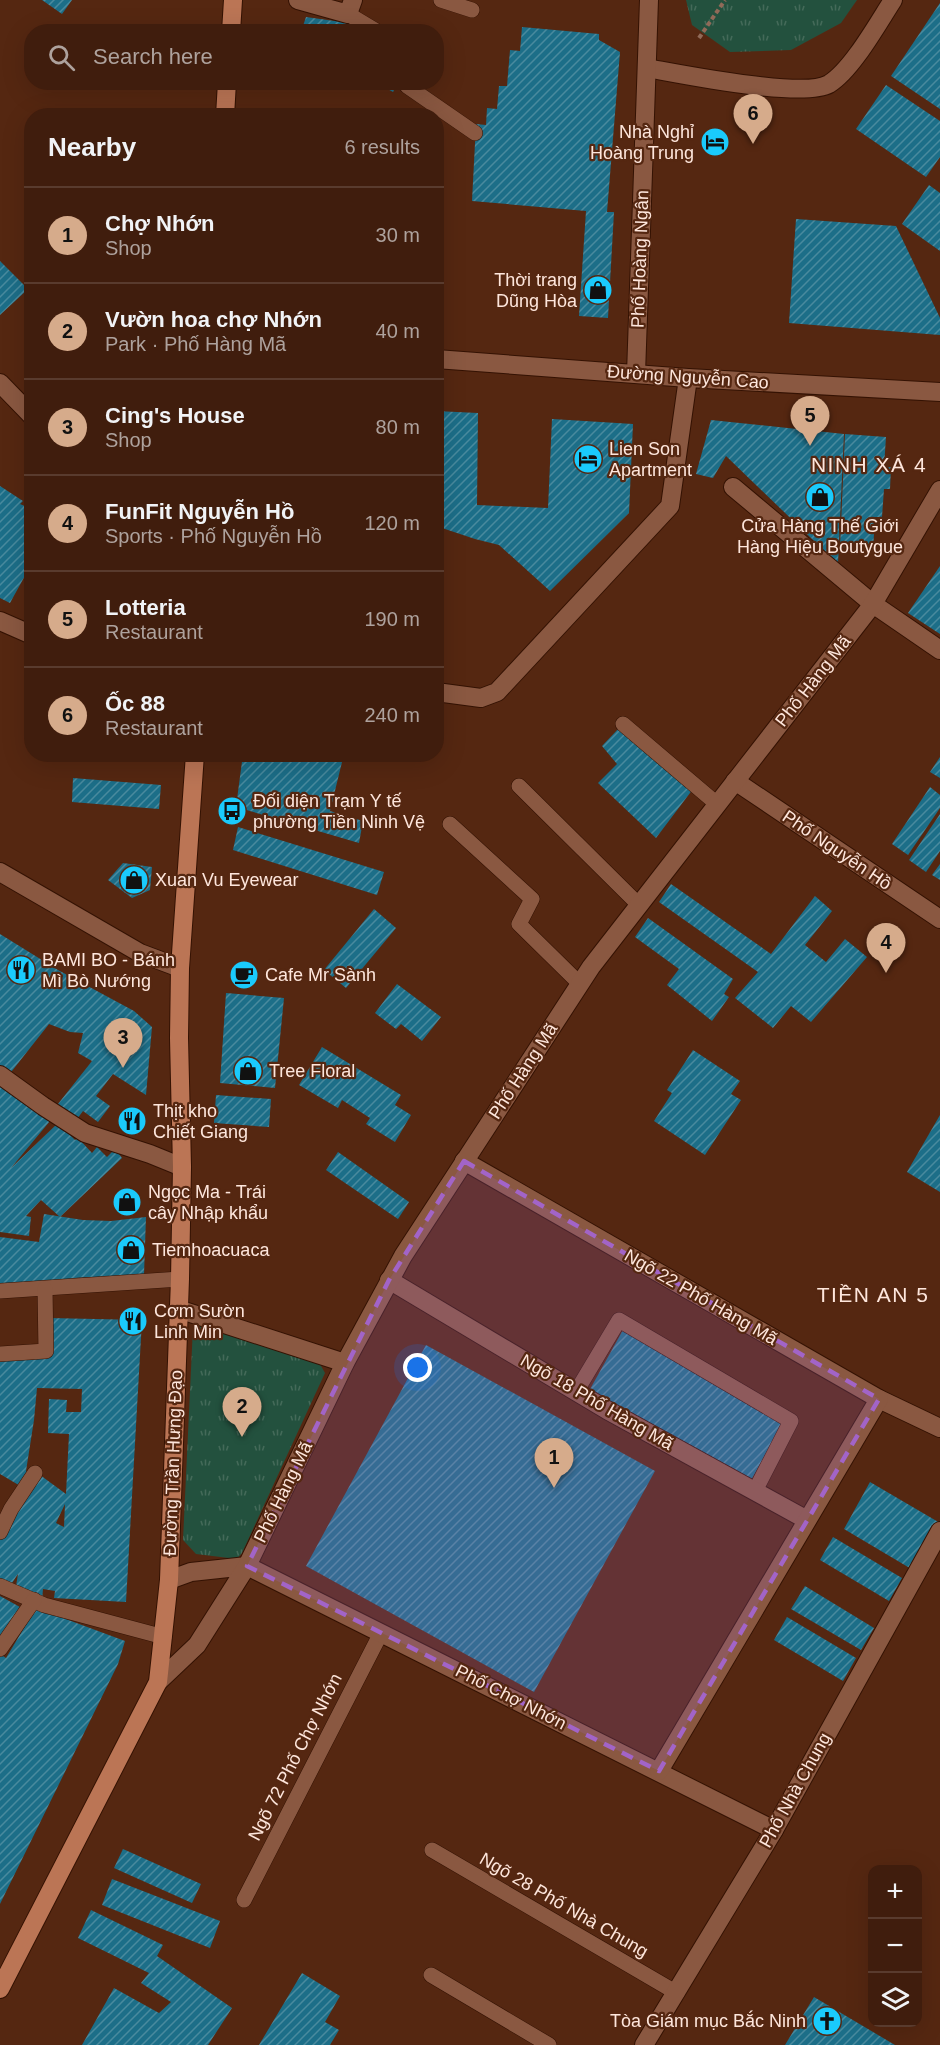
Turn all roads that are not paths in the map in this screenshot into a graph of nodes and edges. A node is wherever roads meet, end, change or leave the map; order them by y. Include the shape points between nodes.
1 (233, 0) edge
2 (298, 0) edge
3 (441, 0) edge
4 (649, 0) edge
5 (893, 0) edge
6 (350, 7) edge
7 (472, 10) dead end
8 (232, 24) edge
9 (369, 24) edge
10 (647, 68) junction
11 (227, 90) edge
12 (413, 90) edge
13 (225, 108) edge
14 (439, 108) edge
15 (444, 112) edge
16 (475, 133) dead end
17 (444, 360) edge
18 (636, 374) junction
19 (688, 378) junction
20 (0, 383) edge
21 (940, 392) edge
22 (24, 408) edge
23 (733, 486) dead end
24 (940, 490) edge
25 (873, 604) junction
26 (0, 621) edge
27 (24, 632) edge
28 (940, 650) edge
29 (444, 693) edge
30 (623, 724) dead end
31 (194, 762) edge
32 (735, 781) junction
33 (519, 786) dead end
34 (717, 804) junction
35 (450, 824) dead end
36 (0, 872) edge
37 (639, 905) junction
38 (940, 919) edge
39 (180, 968) junction
40 (580, 984) junction
41 (0, 1075) edge
42 (464, 1161) junction
43 (182, 1167) junction
44 (180, 1279) junction
45 (389, 1280) junction
46 (45, 1289) junction
47 (0, 1291) edge
48 (178, 1309) junction
49 (0, 1354) edge
50 (345, 1363) junction
51 (576, 1392) junction
52 (879, 1399) junction
53 (940, 1428) edge
54 (36, 1473) dead end
55 (755, 1491) junction
56 (807, 1520) junction
57 (940, 1531) edge
58 (0, 1532) edge
59 (248, 1566) junction
60 (169, 1580) junction
61 (0, 1586) edge
62 (34, 1600) junction
63 (381, 1633) junction
64 (164, 1637) junction
65 (0, 1649) edge
66 (158, 1682) junction
67 (659, 1771) junction
68 (774, 1830) junction
69 (432, 1850) dead end
70 (244, 1900) dead end
71 (431, 1975) dead end
72 (0, 1989) edge
73 (677, 1993) junction
74 (549, 2045) edge
75 (644, 2045) edge

1 - 8 main road
2 - 6 street
3 - 7 lane
4 - 10 street, Phố Hoàng Ngân
5 - 10 street via 860,49 828,85 776,88
6 - 9 lane
10 - 18 street, Phố Hoàng Ngân
11 - 13 main road
12 - 14 lane
15 - 16 lane
17 - 18 street, Đường Nguyễn Cao
18 - 19 street, Đường Nguyễn Cao
19 - 21 street, Đường Nguyễn Cao
19 - 29 street via 670,506 497,692 481,698
20 - 22 street
23 - 25 street
24 - 25 street, Phố Hàng Mã
25 - 28 street
25 - 32 street, Phố Hàng Mã
26 - 27 street
30 - 34 lane
31 - 39 main road, Đường Trần Hưng Đạo
32 - 34 street, Phố Hàng Mã
32 - 38 street, Phố Nguyễn Hồ
33 - 37 lane
34 - 37 street, Phố Hàng Mã
35 - 40 lane via 532,899 519,924
36 - 39 street via 140,953
37 - 40 street, Phố Hàng Mã
39 - 43 main road, Đường Trần Hưng Đạo
40 - 42 street, Phố Hàng Mã
41 - 43 street via 85,1133
42 - 45 street, Phố Hàng Mã
42 - 52 street, Ngõ 22 Phố Hàng Mã
43 - 44 main road, Đường Trần Hưng Đạo
44 - 46 lane
44 - 48 main road, Đường Trần Hưng Đạo
45 - 50 street, Phố Hàng Mã
45 - 51 street, Ngõ 18 Phố Hàng Mã
46 - 47 lane
46 - 49 lane via 46,1351
48 - 50 street
48 - 60 main road, Đường Trần Hưng Đạo
50 - 59 street, Phố Hàng Mã
51 - 55 street, Ngõ 18 Phố Hàng Mã
51 - 55 lane via 619,1320 791,1421
52 - 53 street, Ngõ 22 Phố Hàng Mã
52 - 56 street
54 - 58 lane
55 - 56 street, Ngõ 18 Phố Hàng Mã
56 - 67 street
57 - 68 street, Phố Nhà Chung
59 - 60 street via 191,1572
59 - 63 street, Phố Chợ Nhớn
59 - 66 street, Phố Hàng Mã via 197,1645
60 - 64 main road, Đường Trần Hưng Đạo
61 - 62 lane
62 - 64 lane
62 - 65 lane
63 - 67 street, Phố Chợ Nhớn
63 - 70 lane, Ngõ 72 Phố Chợ Nhớn
64 - 66 main road, Đường Trần Hưng Đạo
66 - 72 main road, Đường Trần Hưng Đạo
67 - 68 street, Phố Chợ Nhớn
68 - 73 street, Phố Nhà Chung
69 - 73 lane, Ngõ 28 Phố Nhà Chung
71 - 74 lane
73 - 75 street, Phố Nhà Chung

